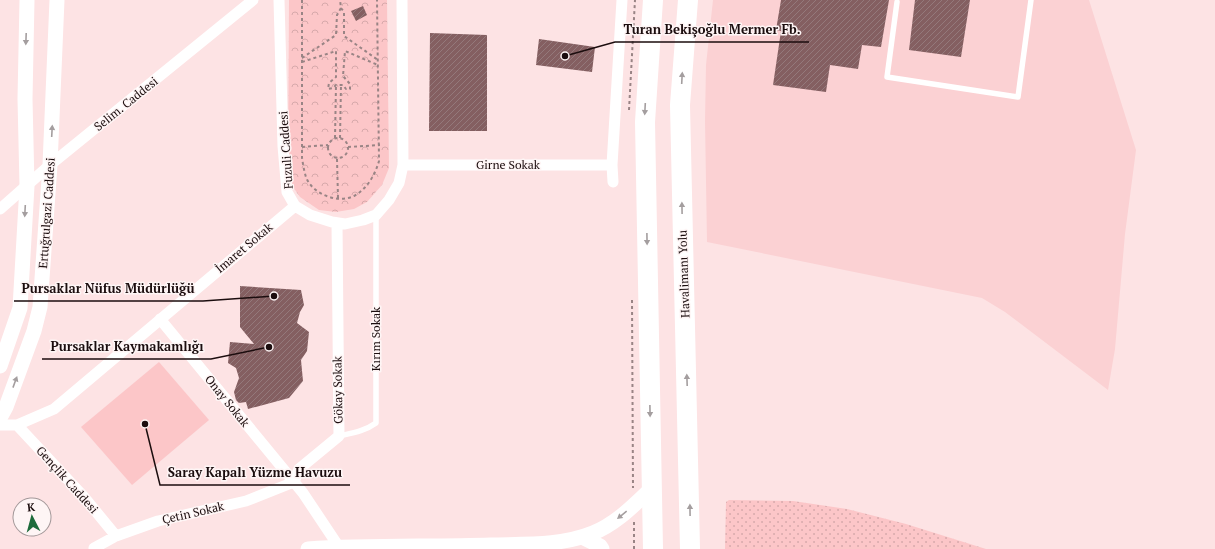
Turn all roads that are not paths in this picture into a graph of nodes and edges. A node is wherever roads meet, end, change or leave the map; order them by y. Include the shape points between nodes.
1 (27, 0) edge
2 (57, 0) edge
3 (253, 0) edge
4 (279, 0) edge
5 (402, 0) edge
6 (622, 0) edge
7 (653, 0) edge
8 (688, 0) edge
9 (1031, 0) edge
10 (897, 2) dead end
11 (612, 164) junction
12 (50, 165) junction
13 (403, 165) junction
14 (613, 182) dead end
15 (27, 186) junction
16 (295, 206) junction
17 (0, 209) edge
18 (376, 215) junction
19 (337, 223) junction
20 (160, 319) junction
21 (0, 366) edge
22 (0, 418) edge
23 (0, 425) edge
24 (17, 425) junction
25 (339, 436) junction
26 (294, 482) junction
27 (651, 489) junction
28 (116, 536) junction
29 (582, 537) junction
30 (339, 547) junction
31 (94, 548) edge
32 (308, 549) edge
33 (602, 549) edge
34 (653, 549) edge
35 (690, 549) edge

1 -> 15 street, Ertuğrulgazi Caddesi
12 -> 2 street, Ertuğrulgazi Caddesi
3 - 12 street, Selim. Caddesi
4 - 16 street, Fuzuli Caddesi via 287,192
5 - 13 street
6 - 11 street
7 -> 27 highway via 644,122
35 -> 8 highway, Havalimanı Yolu via 680,112
9 - 10 lane via 1018,97 887,77
11 - 13 street, Girne Sokak
11 - 14 street
12 - 15 street, Selim. Caddesi
22 -> 12 street, Ertuğrulgazi Caddesi via 34,331 40,307
13 - 18 street via 399,183
15 - 17 street, Selim. Caddesi
15 -> 21 street, Ertuğrulgazi Caddesi via 20,308
16 - 19 street, Fuzuli Caddesi via 310,215
16 - 20 street, İmaret Sokak
18 - 19 street, Fuzuli Caddesi via 345,224
18 - 25 lane, Kırım Sokak via 376,423 361,431
19 - 25 street, Gökay Sokak
20 - 24 street, İmaret Sokak via 54,409
20 - 26 street, Onay Sokak
23 - 24 street, İmaret Sokak
24 - 28 street, Gençlik Caddesi via 84,497
25 - 26 street, Gökay Sokak via 299,469
26 - 28 street, Çetin Sokak via 246,501 158,521
26 - 30 street
27 -> 29 street via 620,518
27 - 34 highway
28 - 31 street, Çetin Sokak
29 - 30 street via 550,543
29 - 33 street
30 - 32 street

